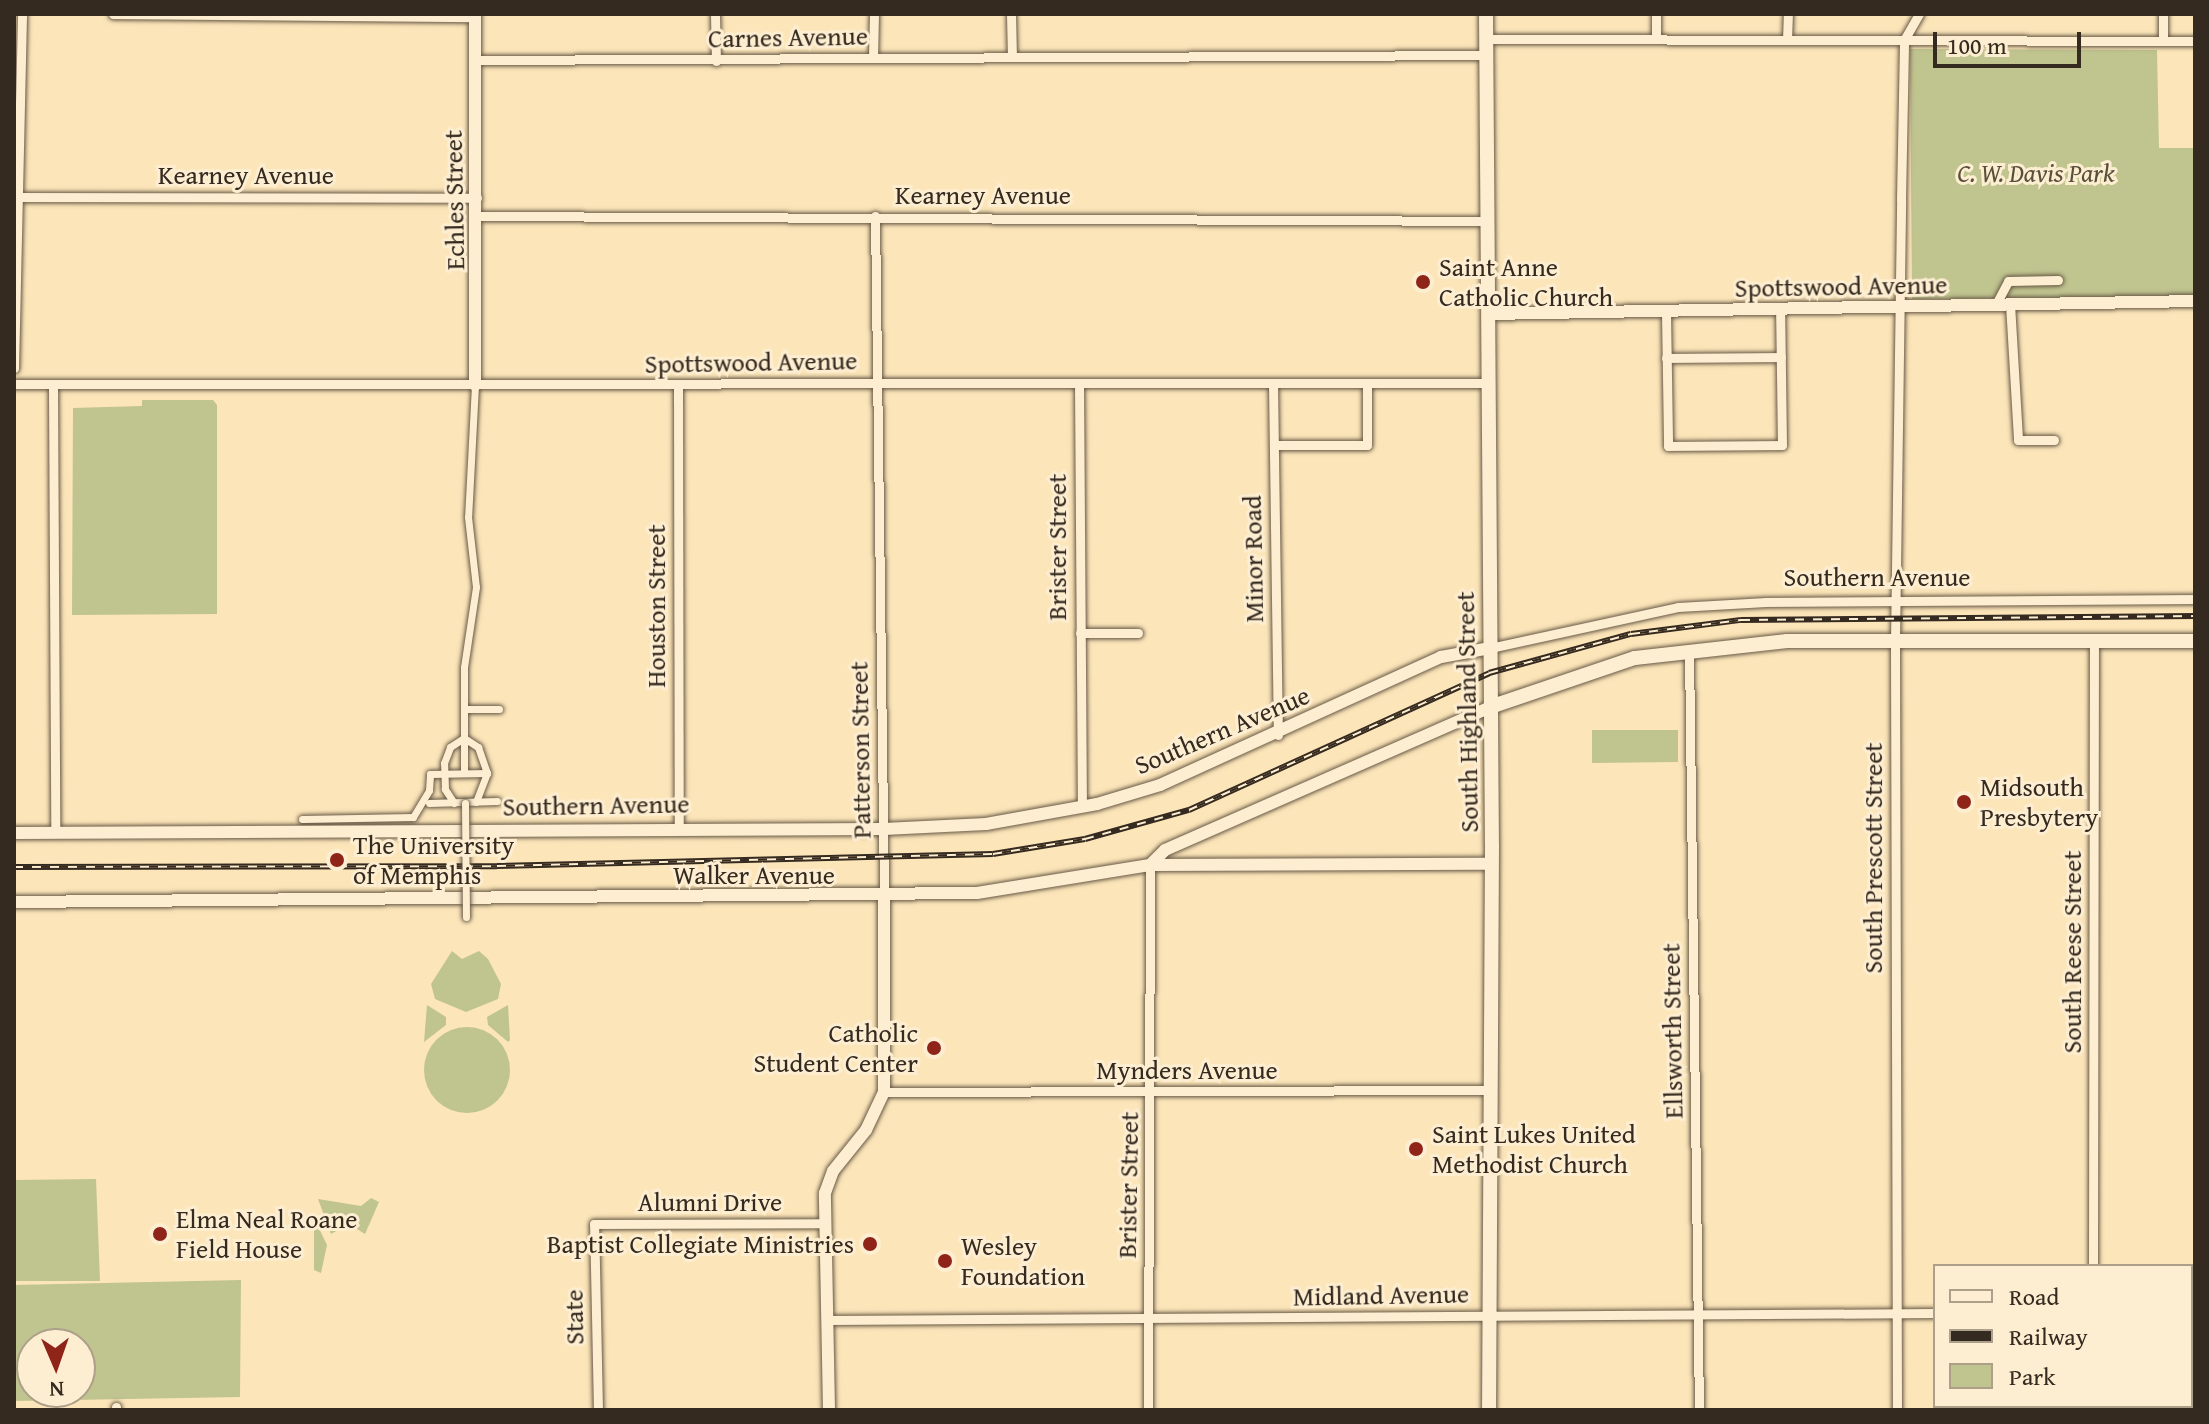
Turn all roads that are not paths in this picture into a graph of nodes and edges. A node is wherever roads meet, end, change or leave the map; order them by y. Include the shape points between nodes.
1 (22, 14) edge
2 (113, 14) edge
3 (715, 14) edge
4 (874, 14) edge
5 (1011, 14) edge
6 (1486, 14) edge
7 (1656, 14) edge
8 (1788, 14) edge
9 (1919, 14) edge
10 (2163, 14) edge
11 (475, 16) edge
12 (1486, 39) junction
13 (1656, 39) junction
14 (1787, 40) junction
15 (1904, 40) junction
16 (2163, 41) junction
17 (2195, 41) edge
18 (1486, 55) junction
19 (1012, 57) junction
20 (873, 58) junction
21 (474, 60) junction
22 (716, 61) junction
23 (17, 197) edge
24 (477, 198) junction
25 (479, 216) junction
26 (875, 216) junction
27 (1487, 221) junction
28 (2058, 280) dead end
29 (2195, 301) edge
30 (1996, 304) junction
31 (2010, 304) junction
32 (1899, 307) junction
33 (1780, 309) junction
34 (1666, 312) junction
35 (1488, 314) junction
36 (1781, 357) junction
37 (1666, 358) junction
38 (14, 368) edge
39 (876, 383) junction
40 (1079, 383) junction
41 (1273, 383) junction
42 (1367, 383) junction
43 (1489, 383) junction
44 (14, 384) edge
45 (53, 385) junction
46 (475, 385) junction
47 (678, 385) junction
48 (2054, 440) dead end
49 (1274, 445) junction
50 (2195, 599) edge
51 (1898, 600) junction
52 (1080, 633) junction
53 (1138, 633) dead end
54 (2094, 639) junction
55 (1895, 641) junction
56 (2195, 641) edge
57 (1490, 648) junction
58 (1689, 650) junction
59 (1490, 707) junction
60 (464, 709) junction
61 (499, 709) dead end
62 (1278, 735) junction
63 (464, 738) junction
64 (444, 773) junction
65 (464, 773) junction
66 (487, 773) junction
67 (497, 801) dead end
68 (476, 802) junction
69 (429, 803) dead end
70 (454, 803) junction
71 (465, 803) junction
72 (1082, 807) junction
73 (302, 819) dead end
74 (679, 828) junction
75 (884, 829) junction
76 (55, 832) junction
77 (14, 833) edge
78 (1492, 864) junction
79 (1150, 865) junction
80 (884, 896) junction
81 (14, 902) edge
82 (466, 917) dead end
83 (1489, 1090) junction
84 (884, 1092) junction
85 (1151, 1093) junction
86 (825, 1223) junction
87 (594, 1224) joint
88 (2093, 1264) edge
89 (1933, 1313) edge
90 (1895, 1314) junction
91 (1489, 1315) junction
92 (1698, 1315) junction
93 (828, 1320) junction
94 (1147, 1321) junction
95 (598, 1410) edge
96 (829, 1410) edge
97 (1148, 1410) edge
98 (1489, 1410) edge
99 (1699, 1410) edge
100 (1897, 1410) edge

1 - 23 street
2 - 11 street
3 - 22 street
4 - 20 street
5 - 19 street
6 - 12 main road, South Highland Street
7 - 13 street
8 - 14 street
9 - 15 street
10 - 16 street
11 - 21 street, Echles Street
12 - 13 street
12 - 18 main road, South Highland Street
13 - 14 street
14 - 15 street
15 - 16 street
15 - 32 street, South Prescott Street
16 - 17 street
18 - 19 street, Carnes Avenue
18 - 27 main road, South Highland Street
19 - 20 street, Carnes Avenue
20 - 22 street, Carnes Avenue
21 - 22 street, Carnes Avenue
21 - 24 street, Echles Street
23 - 24 street, Kearney Avenue
23 - 38 street
24 - 25 street, Echles Street
25 - 26 street, Kearney Avenue
25 - 46 street, Echles Street
26 - 27 street, Kearney Avenue
26 - 39 street, Patterson Street
27 - 35 main road, South Highland Street
28 - 30 street via 2008,281
29 - 31 street, Spottswood Avenue
30 - 31 street, Spottswood Avenue
30 - 32 street, Spottswood Avenue
31 - 48 street via 2018,440
32 - 33 street, Spottswood Avenue
32 - 51 street, South Prescott Street
33 - 34 street, Spottswood Avenue
33 - 36 street
34 - 35 street, Spottswood Avenue
34 - 37 street
35 - 43 main road, South Highland Street
36 - 37 street
36 - 37 street via 1782,445 1668,446
39 - 40 street, Spottswood Avenue
39 - 47 street, Spottswood Avenue
39 - 75 street, Patterson Street
40 - 41 street, Spottswood Avenue
40 - 52 street, Brister Street
41 - 42 street, Spottswood Avenue
41 - 49 street, Minor Road
42 - 43 street, Spottswood Avenue
42 - 49 street via 1367,445
43 - 57 main road, South Highland Street
44 - 45 street, Spottswood Avenue
45 - 46 street, Spottswood Avenue
45 - 76 street
46 - 47 street, Spottswood Avenue
46 - 60 street via 468,517 476,587 465,644
47 - 74 street, Houston Street
49 - 62 street, Minor Road
50 - 51 street, Southern Avenue
51 - 55 street, South Prescott Street
51 - 57 street, Southern Avenue via 1678,607
52 - 53 street
52 - 72 street, Brister Street
54 - 55 main road
54 - 56 main road
54 - 88 street, South Reese Street
55 - 58 main road via 1787,641
55 - 90 street, South Prescott Street
57 - 59 main road, South Highland Street
57 - 62 street, Southern Avenue via 1441,657
58 - 59 main road via 1635,658
58 - 92 street, Ellsworth Street
59 - 78 main road, South Highland Street
59 - 79 street via 1165,850
60 - 61 street
60 - 63 street
62 - 72 street, Southern Avenue via 1190,774
63 - 64 street via 450,747
63 - 65 street
63 - 66 street via 478,747
64 - 65 street
64 - 70 street
64 - 73 street via 430,774 429,790 413,817
65 - 66 street
66 - 68 street
67 - 68 street
68 - 71 street
69 - 70 street
70 - 71 street
71 - 82 street, bridge
72 - 75 street, Southern Avenue via 986,824
74 - 75 street, Southern Avenue
74 - 76 street, Southern Avenue
75 - 80 street, Patterson Street
76 - 77 street, Southern Avenue
78 - 79 street, Walker Avenue
78 - 83 main road, South Highland Street
79 - 80 street, Walker Avenue via 1005,890
79 - 85 street, Brister Street
80 - 81 street, Walker Avenue
80 - 84 street, Patterson Street
83 - 85 street, Mynders Avenue
83 - 91 main road, South Highland Street
84 - 85 street, Mynders Avenue
84 - 86 street, Patterson Street via 866,1130 833,1171 825,1193
85 - 94 street, Brister Street
86 - 87 street, Alumni Drive
86 - 93 street, Patterson Street
87 - 95 street, State
89 - 90 street, Midland Avenue
90 - 92 street, Midland Avenue
90 - 100 street, South Prescott Street
91 - 92 street, Midland Avenue
91 - 94 street, Midland Avenue
91 - 98 main road, South Highland Street
92 - 99 street, Ellsworth Street
93 - 94 street, Midland Avenue
93 - 96 street, Patterson Street
94 - 97 street, Brister Street

